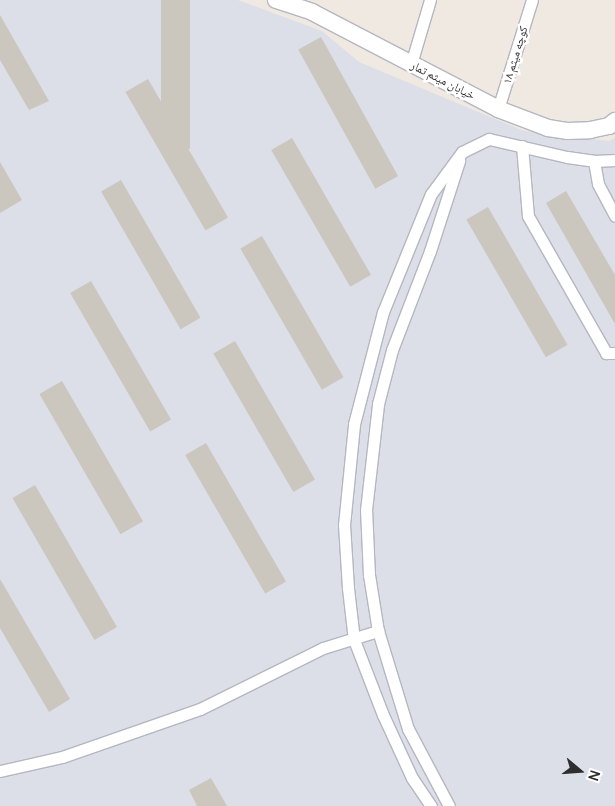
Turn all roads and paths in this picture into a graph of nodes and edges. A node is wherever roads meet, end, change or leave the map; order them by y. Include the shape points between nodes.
1 (276, 0) edge
2 (430, 0) edge
3 (532, 0) edge
4 (300, 4) edge
5 (411, 64) junction
6 (498, 109) junction
7 (615, 121) edge
8 (522, 146) junction
9 (462, 152) junction
10 (615, 160) edge
11 (594, 161) junction
12 (615, 216) edge
13 (615, 353) edge
14 (378, 631) junction
15 (354, 640) junction
16 (0, 771) edge
17 (431, 806) edge
18 (449, 806) edge

1 - 4 street, خیابان میثم تمار
2 - 5 street
3 - 6 street, کوچه میثم ۱۸
4 - 5 street, خیابان میثم تمار
5 - 6 street, خیابان میثم تمار
6 - 7 street, خیابان میثم تمار via 548,128 567,131 610,126
8 - 9 street via 489,139
8 - 11 street
8 - 13 street via 528,216 606,353
9 - 14 street via 436,234 392,350 378,404 366,510
9 - 15 street via 431,194 383,312 354,424 344,525
10 - 11 street
11 - 12 street via 598,184
14 - 15 street
14 - 18 street via 408,729
15 - 16 street via 323,648 200,709 62,757
15 - 17 street via 382,715 407,769

